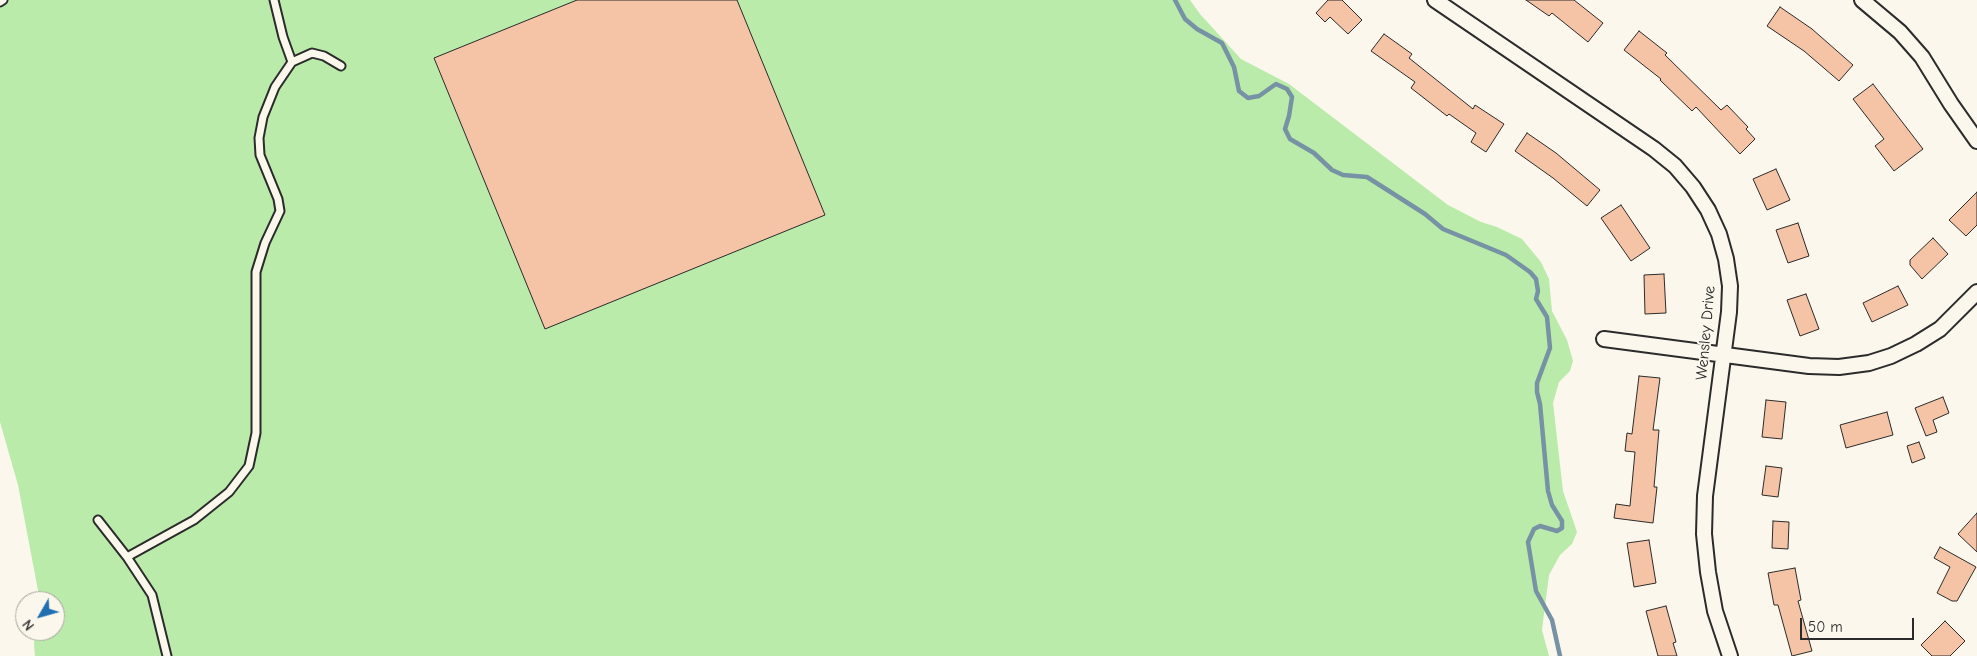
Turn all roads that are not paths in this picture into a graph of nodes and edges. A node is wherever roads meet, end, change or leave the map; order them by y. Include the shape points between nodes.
1 (274, 0) edge
2 (1435, 0) edge
3 (1862, 0) edge
4 (292, 62) junction
5 (341, 66) dead end
6 (1977, 141) edge
7 (1977, 292) edge
8 (1604, 339) dead end
9 (1723, 354) junction
10 (98, 520) dead end
11 (127, 557) junction
12 (167, 656) edge
13 (1730, 656) edge

1 - 4 lane
2 - 9 street, Wensley Drive via 1654,149 1693,187 1719,234 1726,259 1729,294
3 - 6 street via 1900,32 1922,57
4 - 5 lane via 312,53
4 - 11 lane via 275,87 262,117 259,138 260,155 280,211 256,272 256,432 249,466 229,492 194,520
7 - 9 street via 1940,329 1891,356 1868,363 1839,367 1809,366
8 - 9 street
9 - 13 street, Wensley Drive via 1705,496 1704,534 1715,611
10 - 11 lane
11 - 12 lane via 152,596

